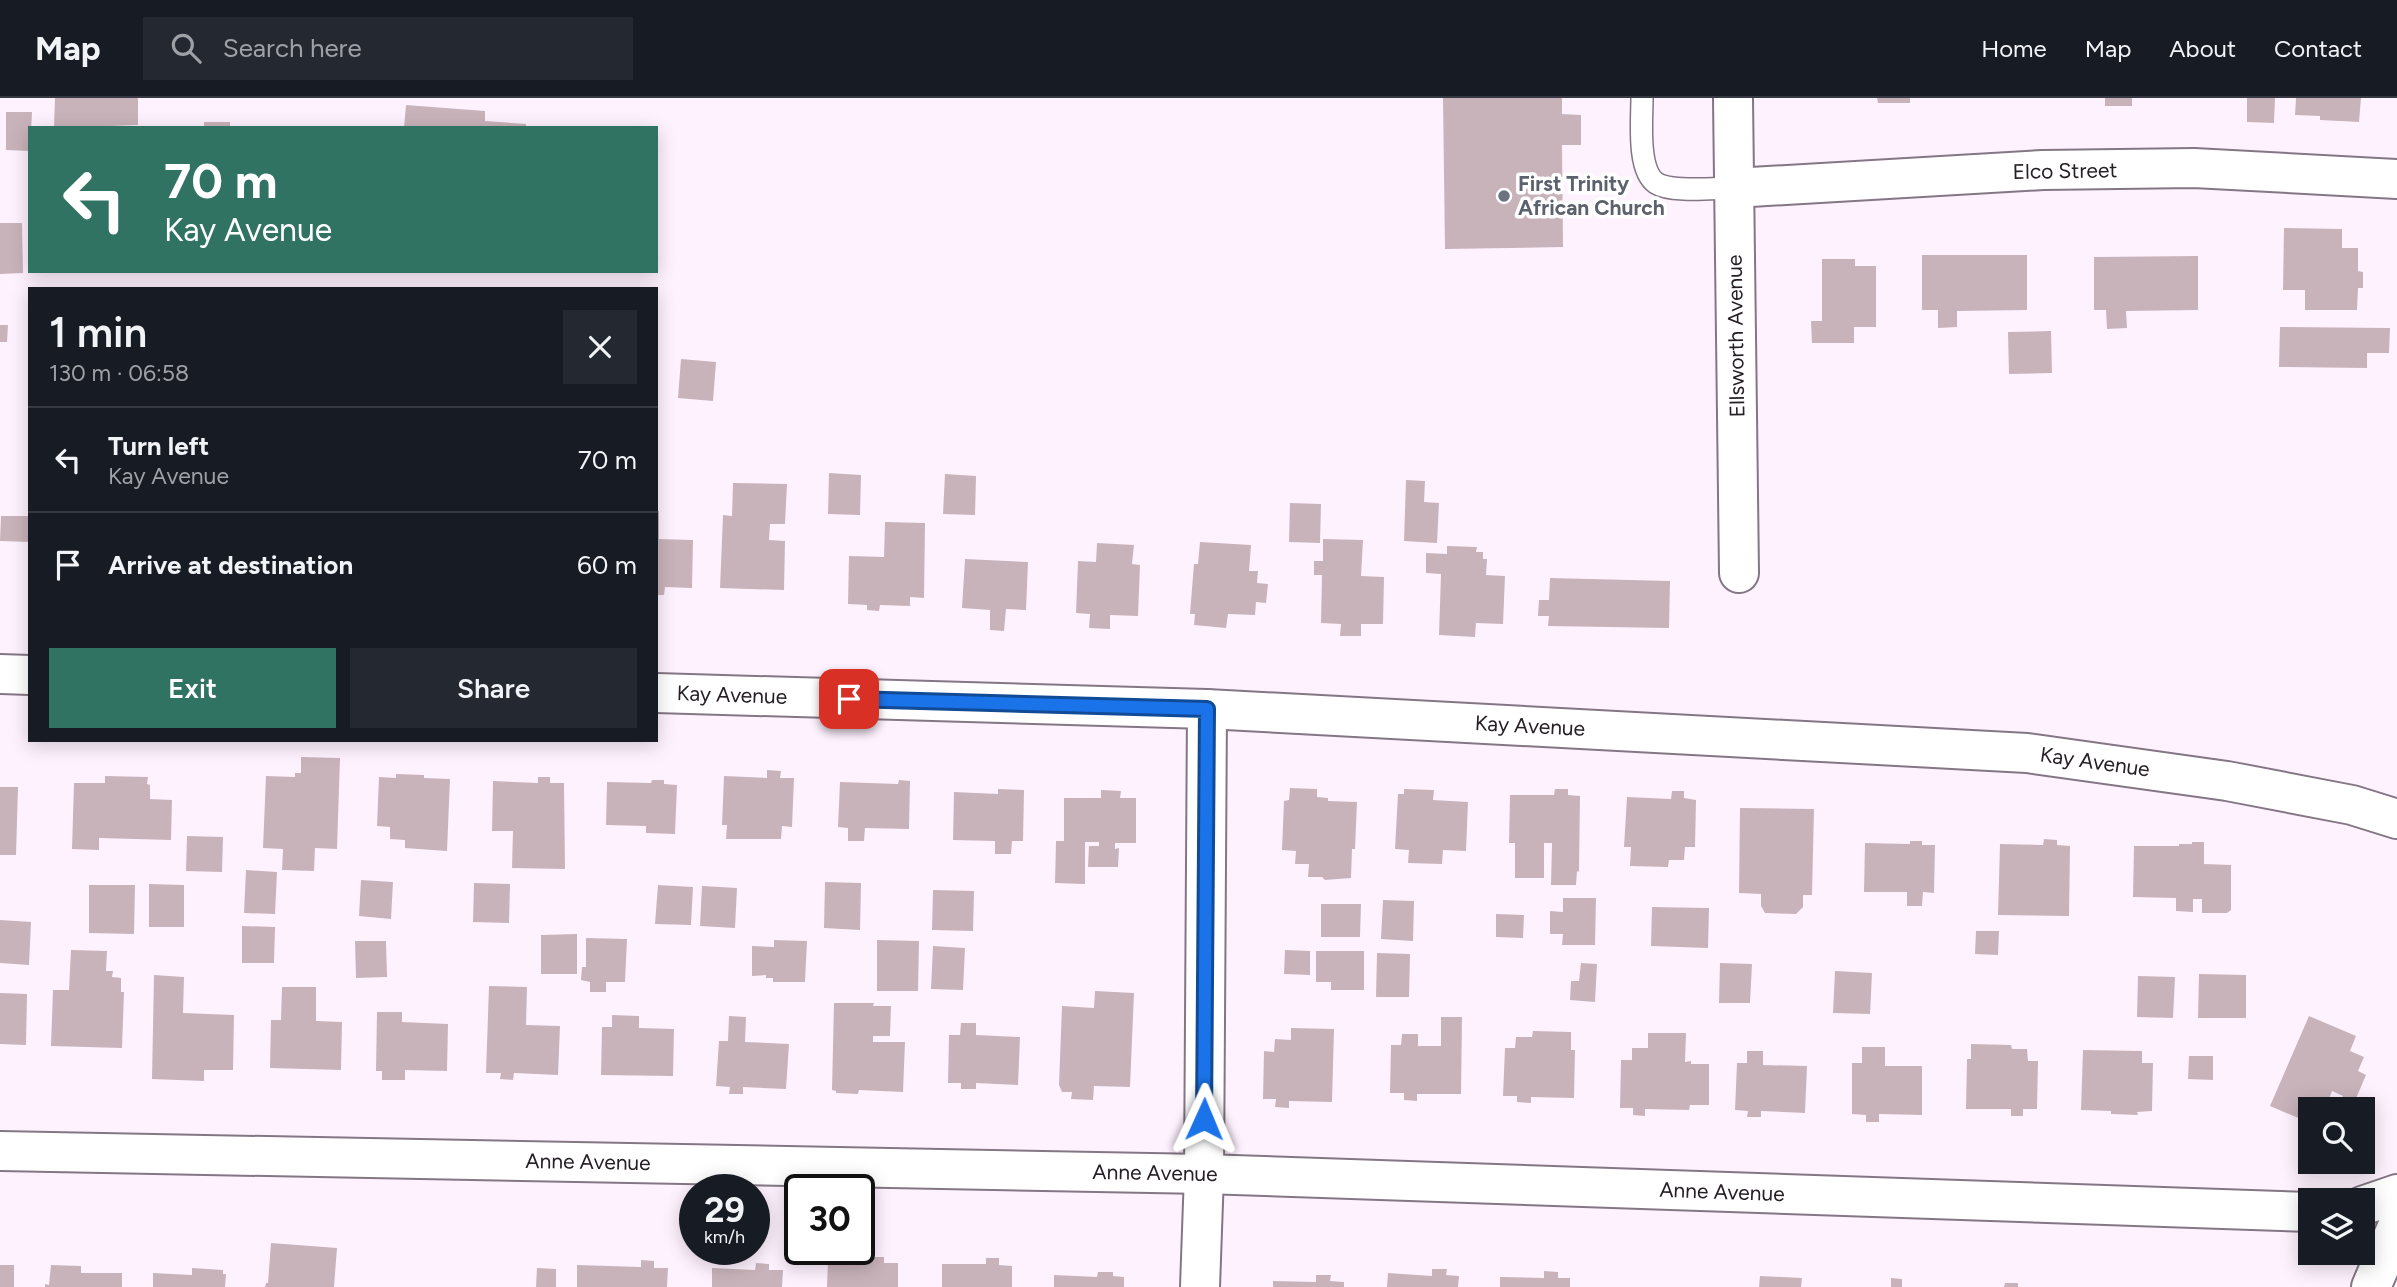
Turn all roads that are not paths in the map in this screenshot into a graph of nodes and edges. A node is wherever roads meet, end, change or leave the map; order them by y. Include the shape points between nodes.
1 (1642, 98) edge
2 (1733, 99) edge
3 (2397, 179) edge
4 (1734, 188) junction
5 (1739, 573) dead end
6 (0, 674) edge
7 (28, 675) edge
8 (658, 693) edge
9 (1207, 709) junction
10 (2397, 819) edge
11 (0, 1151) edge
12 (1204, 1174) junction
13 (2397, 1194) edge
14 (2375, 1202) edge
15 (2298, 1212) edge
16 (2397, 1227) edge
17 (1200, 1287) edge
18 (2371, 1287) edge

1 - 4 lane via 1645,169 1657,183 1671,188
2 - 4 street, Ellsworth Avenue
3 - 4 street, Elco Street via 2194,168 2043,170
4 - 5 street, Ellsworth Avenue
6 - 7 street
8 - 9 street, Kay Avenue
9 - 10 street, Kay Avenue via 2027,752 2227,781 2352,805
9 - 12 street
11 - 12 street, Anne Avenue
12 - 15 street, Anne Avenue
12 - 17 street
13 - 14 street
16 - 18 street

